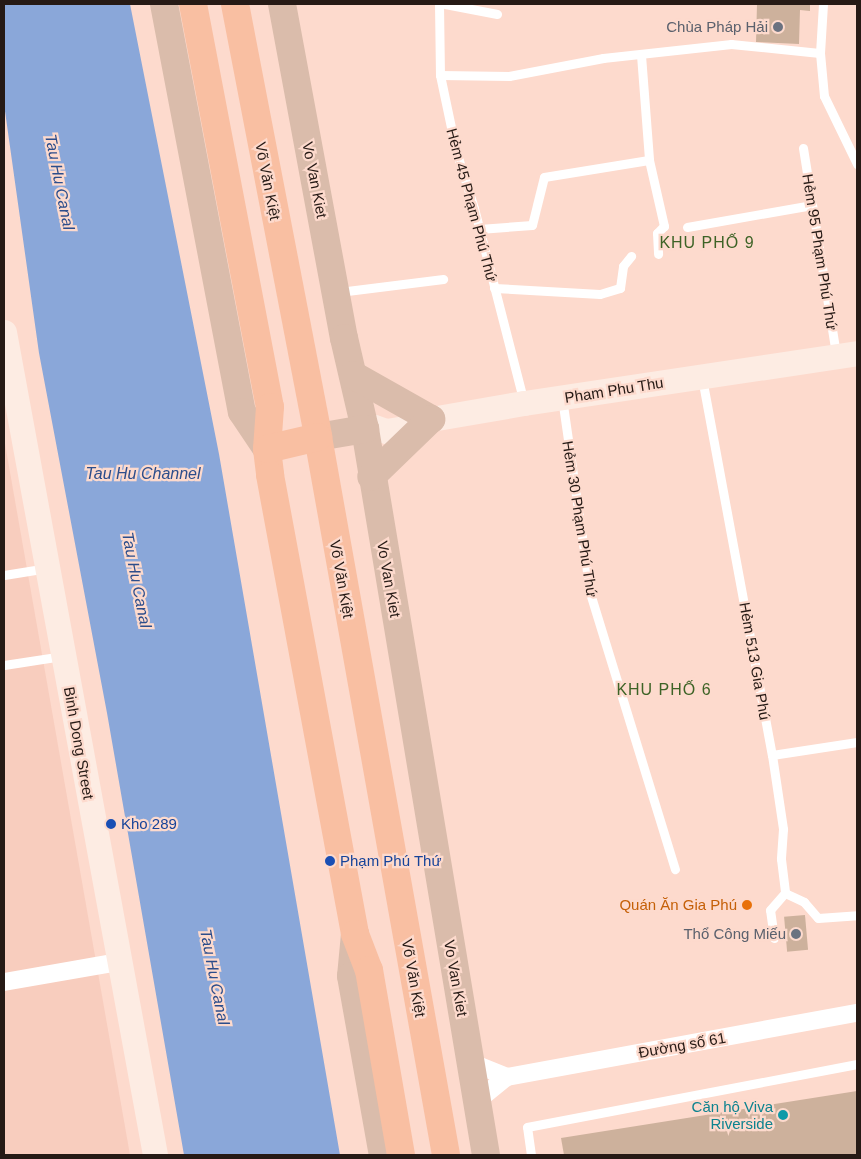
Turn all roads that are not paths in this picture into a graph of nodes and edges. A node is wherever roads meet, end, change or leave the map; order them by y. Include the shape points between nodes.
1 (164, 4) edge
2 (193, 4) edge
3 (235, 4) edge
4 (282, 4) edge
5 (439, 4) edge
6 (445, 4) edge
7 (823, 4) edge
8 (497, 14) dead end
9 (820, 53) junction
10 (640, 55) junction
11 (440, 75) junction
12 (803, 148) dead end
13 (649, 160) junction
14 (857, 164) edge
15 (812, 205) junction
16 (687, 227) dead end
17 (479, 229) junction
18 (658, 254) dead end
19 (631, 256) dead end
20 (443, 279) dead end
21 (494, 288) junction
22 (337, 293) junction
23 (4, 332) edge
24 (847, 355) edge
25 (7, 370) edge
26 (353, 375) junction
27 (701, 377) junction
28 (562, 398) junction
29 (524, 403) junction
30 (431, 419) junction
31 (369, 428) junction
32 (318, 437) junction
33 (267, 449) junction
34 (371, 477) junction
35 (47, 568) junction
36 (4, 575) edge
37 (63, 656) junction
38 (4, 665) edge
39 (857, 742) edge
40 (772, 755) junction
41 (675, 869) dead end
42 (785, 893) junction
43 (857, 915) edge
44 (355, 934) junction
45 (774, 938) dead end
46 (119, 962) junction
47 (4, 982) edge
48 (857, 1013) edge
49 (470, 1062) junction
50 (857, 1064) edge
51 (507, 1077) junction
52 (477, 1101) junction
53 (155, 1155) edge
54 (384, 1155) edge
55 (401, 1155) edge
56 (446, 1155) edge
57 (486, 1155) edge
58 (531, 1155) edge

1 - 33 main road via 242,412
2 - 33 highway via 270,407
3 - 32 highway, Võ Văn Kiệt
4 - 22 main road, Vo Van Kiet
5 - 11 lane, Hẻm 45 Phạm Phú Thứ
6 - 8 lane
7 - 9 lane
9 - 10 lane via 731,44
9 - 14 lane via 824,96
10 - 11 lane via 603,58 509,76
10 - 13 lane
11 - 17 lane, Hẻm 45 Phạm Phú Thứ via 456,150
12 - 15 lane, Hẻm 95 Phạm Phú Thứ
13 - 17 lane via 544,177 532,225
13 - 18 lane via 664,226 657,233
15 - 16 lane
15 - 24 lane, Hẻm 95 Phạm Phú Thứ
17 - 21 lane, Hẻm 45 Phạm Phú Thứ
19 - 21 lane via 623,266 620,288 600,294
20 - 22 lane
21 - 29 lane, Hẻm 45 Phạm Phú Thứ
22 - 26 main road, Vo Van Kiet
23 - 25 street, Binh Dong Street
24 - 27 street, Pham Phu Thu
25 - 35 street, Binh Dong Street
26 - 30 main road
26 - 31 main road, Vo Van Kiet
27 - 28 street, Pham Phu Thu
27 - 40 lane, Hẻm 513 Gia Phú
28 - 29 street, Pham Phu Thu
28 - 41 lane, Hẻm 30 Phạm Phú Thứ via 590,593
29 - 30 street, Pham Phu Thu
30 - 31 street, Pham Phu Thu via 418,415 385,419
30 - 34 main road
31 - 32 main road
31 - 34 main road, Vo Van Kiet
32 - 33 highway
32 - 56 highway, Võ Văn Kiệt
33 - 44 highway
34 - 49 main road, Vo Van Kiet
35 - 36 lane
35 - 37 street, Binh Dong Street
37 - 38 lane
37 - 46 street, Binh Dong Street
39 - 40 lane
40 - 42 lane, Hẻm 513 Gia Phú via 783,829 781,859
42 - 43 lane via 804,902 818,918
42 - 45 lane via 770,910
44 - 54 main road via 351,976
44 - 55 highway via 369,970
46 - 47 street
46 - 53 street, Binh Dong Street
48 - 51 street, Đường số 61
49 - 51 street
49 - 52 main road, Vo Van Kiet
50 - 58 lane via 527,1127
51 - 52 street, Đường số 61
52 - 57 main road, Vo Van Kiet

